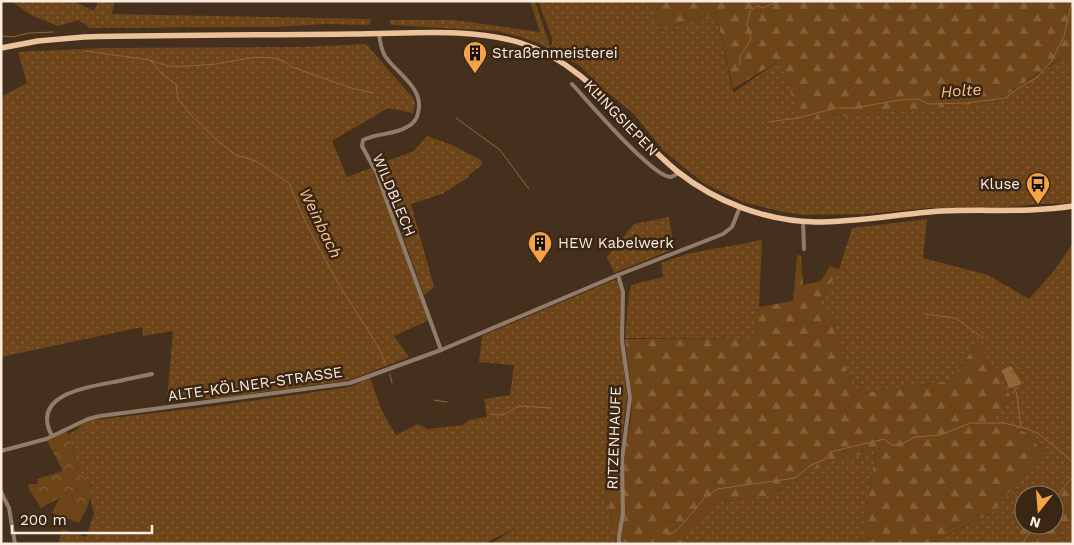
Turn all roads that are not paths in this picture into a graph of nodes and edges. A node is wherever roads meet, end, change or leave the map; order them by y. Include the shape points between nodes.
1 (379, 34) junction
2 (1, 48) edge
3 (572, 84) dead end
4 (679, 172) junction
5 (1073, 206) edge
6 (740, 207) junction
7 (803, 221) junction
8 (804, 249) dead end
9 (618, 274) junction
10 (441, 350) junction
11 (152, 374) dead end
12 (52, 436) junction
13 (1, 451) edge
14 (1, 492) edge
15 (14, 544) edge
16 (619, 544) edge

1 - 2 main road via 84,37
1 - 4 main road via 484,36 519,43 548,54 596,88
1 - 10 street, WILDBLECH via 386,58 414,88 420,101 419,109 417,117 405,128 370,137 363,140 362,146 377,174
3 - 4 street, KLINGSIEPEN via 631,148 662,175 667,178
4 - 6 main road via 704,190
5 - 7 main road via 1039,211 943,211
6 - 7 main road
6 - 9 street via 730,230
7 - 8 street
9 - 10 street, ALTE-KÖLNER-STRASSE
9 - 16 street, RITZENHAUFE via 623,292 622,340 630,398 622,458 623,514
10 - 12 street, ALTE-KÖLNER-STRASSE via 350,383 100,416
11 - 12 street via 76,390 56,400 48,410
12 - 13 street, ALTE-KÖLNER-STRASSE
14 - 15 street via 9,508

